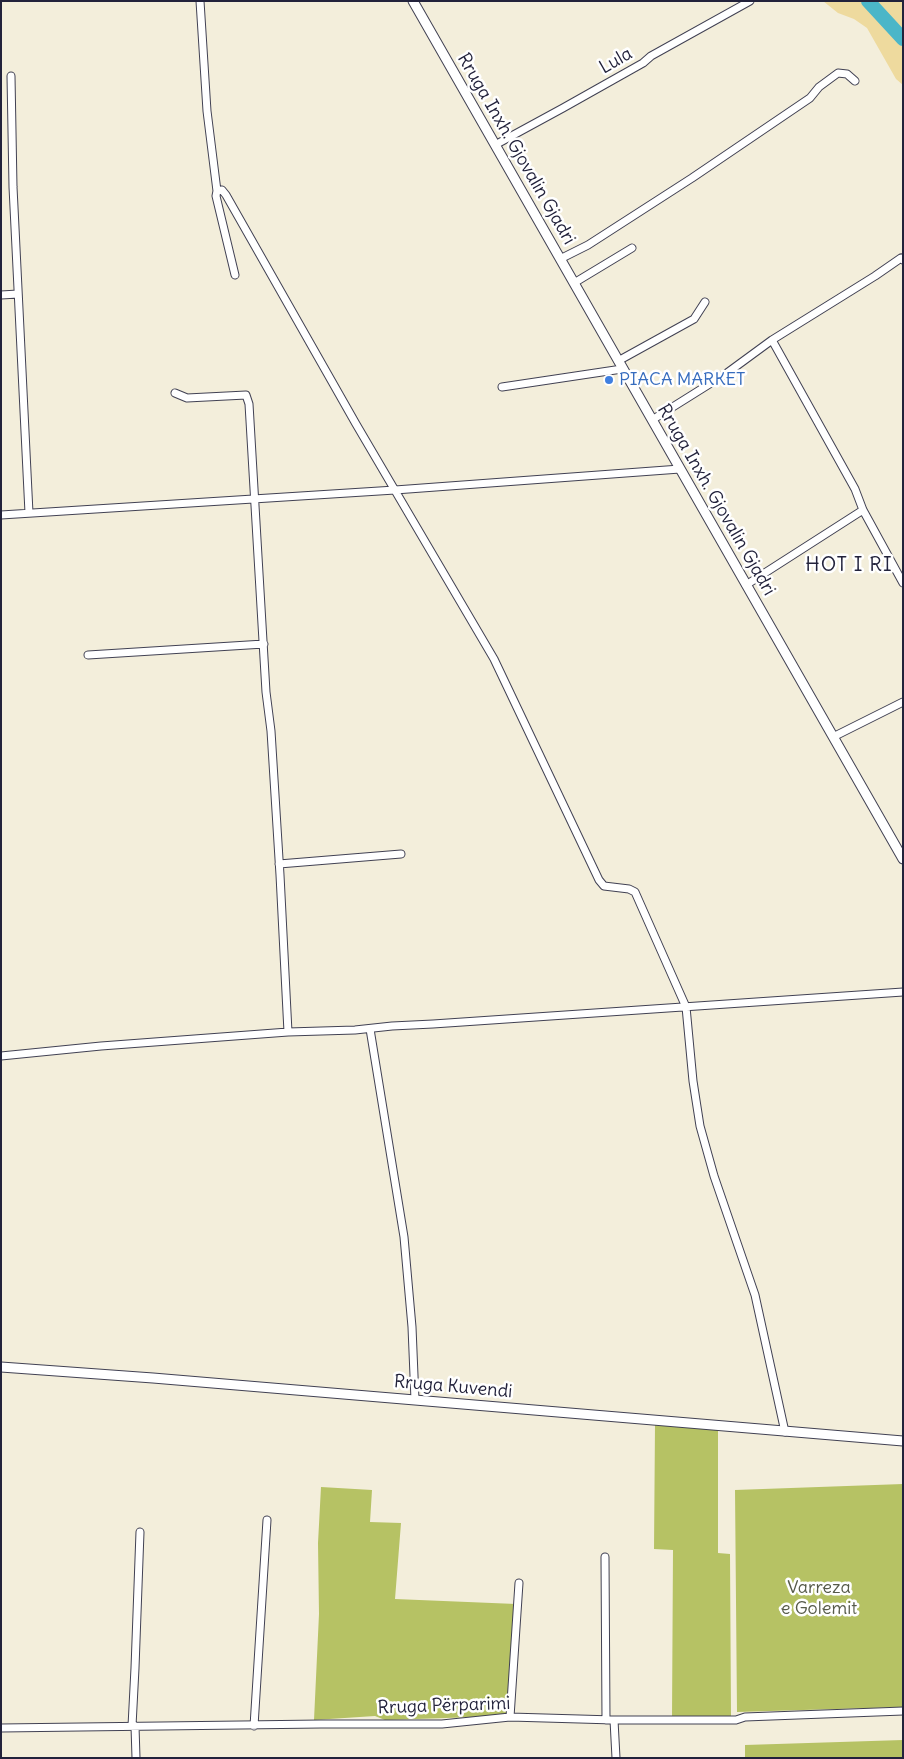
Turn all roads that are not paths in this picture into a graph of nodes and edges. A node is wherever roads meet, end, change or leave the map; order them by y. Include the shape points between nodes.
1 (200, 1) edge
2 (413, 1) edge
3 (750, 1) edge
4 (11, 76) dead end
5 (855, 81) dead end
6 (495, 145) junction
7 (217, 191) junction
8 (632, 248) dead end
9 (560, 259) junction
10 (903, 260) edge
11 (235, 275) dead end
12 (574, 283) junction
13 (18, 294) junction
14 (1, 295) edge
15 (705, 302) dead end
16 (772, 340) junction
17 (618, 360) junction
18 (622, 369) junction
19 (502, 387) dead end
20 (176, 393) dead end
21 (652, 420) junction
22 (680, 469) junction
23 (395, 490) junction
24 (255, 500) junction
25 (863, 510) junction
26 (29, 514) junction
27 (1, 515) edge
28 (903, 582) edge
29 (746, 584) junction
30 (264, 644) junction
31 (88, 655) dead end
32 (903, 702) edge
33 (833, 737) junction
34 (400, 854) dead end
35 (902, 856) edge
36 (279, 864) junction
37 (903, 992) edge
38 (686, 1007) junction
39 (370, 1029) junction
40 (288, 1032) junction
41 (1, 1056) edge
42 (1, 1367) edge
43 (415, 1400) junction
44 (785, 1432) junction
45 (903, 1441) edge
46 (267, 1520) dead end
47 (140, 1532) dead end
48 (605, 1556) dead end
49 (519, 1583) dead end
50 (903, 1711) edge
51 (510, 1717) junction
52 (610, 1720) junction
53 (134, 1726) junction
54 (254, 1726) junction
55 (1, 1728) edge
56 (136, 1758) edge
57 (616, 1758) edge

1 - 7 street via 207,110
2 - 6 main road, Rruga Inxh. Gjovalin Gjadri
3 - 6 street, Lula
4 - 13 street
5 - 9 street via 847,74 838,73 818,87 810,98 692,178 588,245
6 - 9 main road, Rruga Inxh. Gjovalin Gjadri
7 - 11 street
7 - 23 street via 222,190 226,195
8 - 12 street
9 - 12 main road, Rruga Inxh. Gjovalin Gjadri
10 - 16 street via 901,258
12 - 17 main road, Rruga Inxh. Gjovalin Gjadri
13 - 14 street
13 - 26 street
15 - 17 street via 694,319
16 - 21 street
16 - 25 street via 855,489
17 - 18 main road, Rruga Inxh. Gjovalin Gjadri
18 - 19 street
18 - 21 main road, Rruga Inxh. Gjovalin Gjadri
20 - 24 street via 187,398 246,395
21 - 22 main road, Rruga Inxh. Gjovalin Gjadri
22 - 23 street
22 - 29 main road, Rruga Inxh. Gjovalin Gjadri
23 - 24 street
23 - 38 street via 494,658 599,880 604,886 635,892
24 - 26 street
24 - 30 street
25 - 28 street
25 - 29 street
26 - 27 street
29 - 33 main road, Rruga Inxh. Gjovalin Gjadri
30 - 31 street
30 - 36 street
32 - 33 street
33 - 35 main road, Rruga Inxh. Gjovalin Gjadri
34 - 36 street
36 - 40 street
37 - 38 street
38 - 39 street
38 - 44 street via 700,1126 755,1294
39 - 40 street
39 - 43 street via 404,1236
40 - 41 street
42 - 43 main road, Rruga Kuvendi
43 - 44 main road, Rruga Kuvendi
44 - 45 main road, Rruga Kuvendi
46 - 54 street
47 - 53 street
48 - 52 street
49 - 51 street
50 - 52 street, Rruga Përparimi via 745,1717 736,1720
51 - 52 street, Rruga Përparimi
51 - 54 street, Rruga Përparimi via 442,1724
52 - 57 street
53 - 54 street, Rruga Përparimi
53 - 55 street, Rruga Përparimi
53 - 56 street

